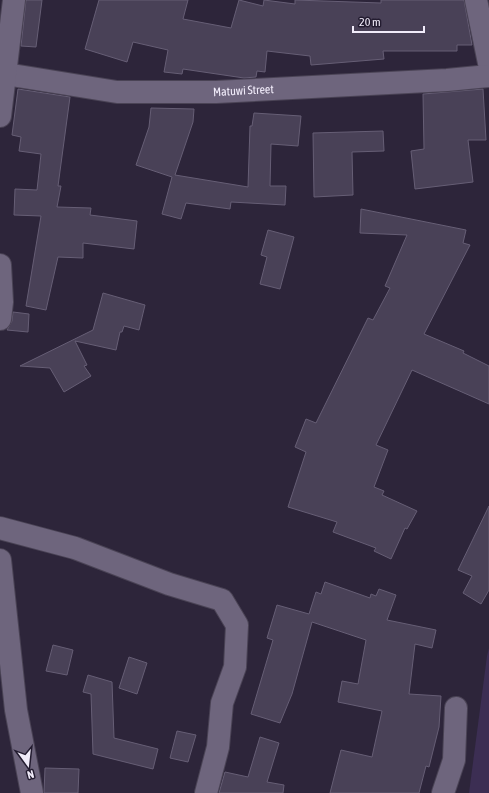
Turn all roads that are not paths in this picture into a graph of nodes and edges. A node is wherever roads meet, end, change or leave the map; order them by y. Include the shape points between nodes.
1 (14, 0) edge
2 (476, 0) edge
3 (489, 63) edge
4 (2, 74) edge
5 (489, 76) edge
6 (0, 116) edge
7 (0, 265) edge
8 (0, 319) edge
9 (0, 528) edge
10 (0, 560) edge
11 (456, 708) dead end
12 (32, 793) edge
13 (206, 793) edge
14 (443, 793) edge

1 - 4 street
2 - 3 street
4 - 5 street, Matuwi Street via 117,92 216,92
4 - 6 street
7 - 8 street
9 - 13 street via 75,548 169,584 222,600 237,625 235,667 222,703 218,747
10 - 12 street via 16,710
11 - 14 street via 454,760

